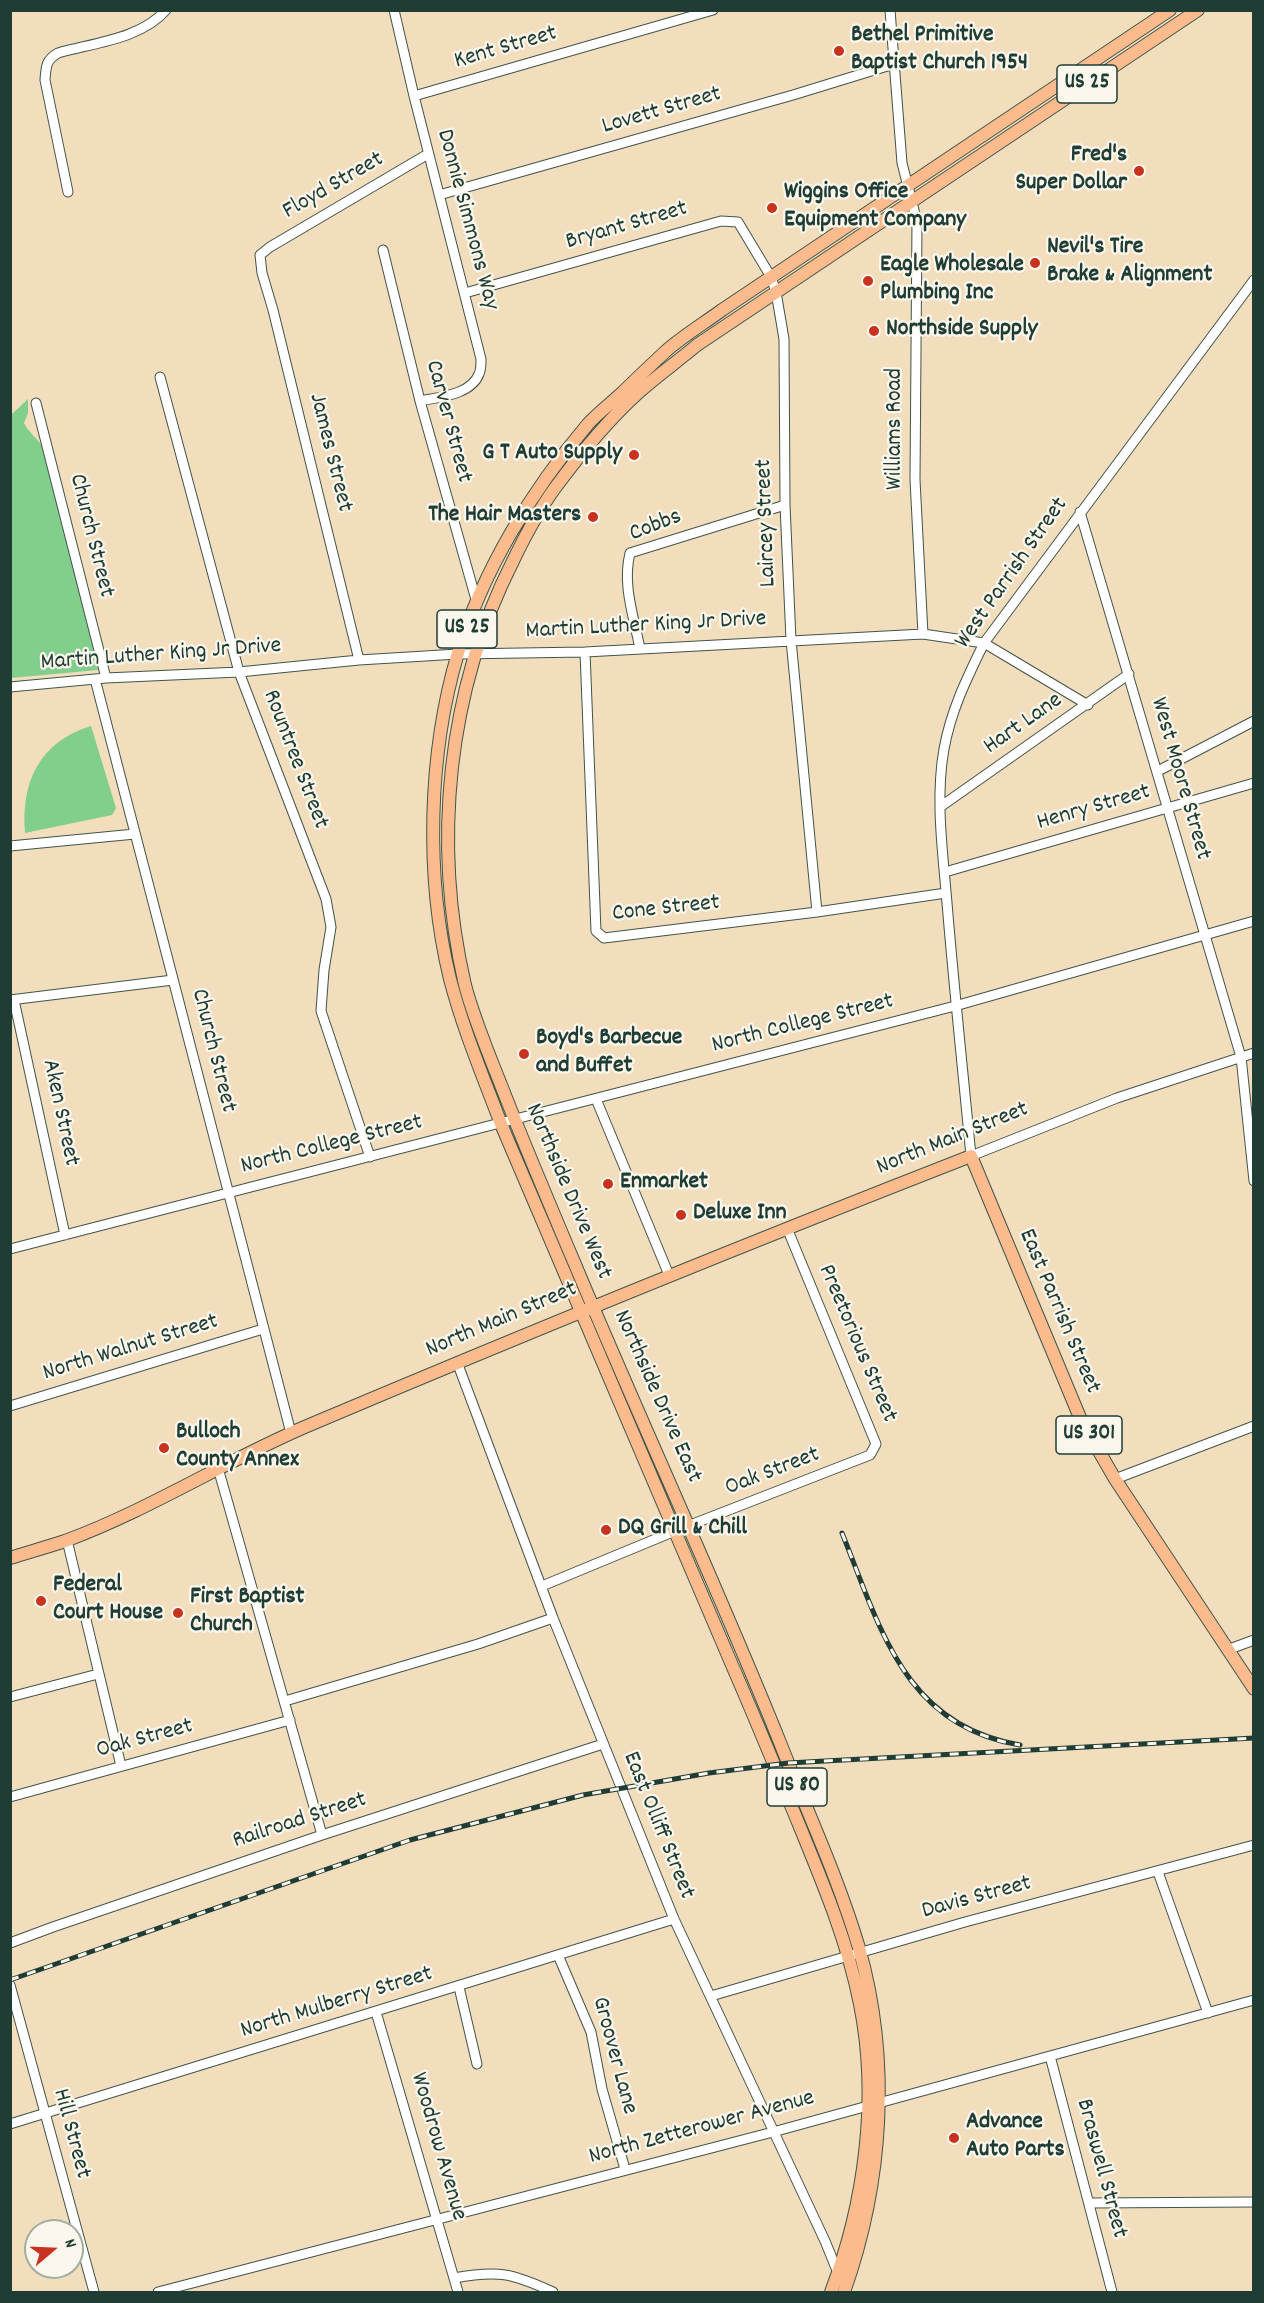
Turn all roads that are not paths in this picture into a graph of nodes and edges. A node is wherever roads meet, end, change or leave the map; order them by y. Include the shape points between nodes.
1 (166, 10) edge
2 (394, 10) edge
3 (713, 10) edge
4 (890, 10) edge
5 (1170, 10) edge
6 (1197, 10) edge
7 (894, 64) junction
8 (414, 96) junction
9 (428, 154) junction
10 (909, 186) junction
11 (68, 192) dead end
12 (440, 195) junction
13 (913, 201) junction
14 (383, 250) dead end
15 (260, 255) joint
16 (771, 277) junction
17 (1254, 280) edge
18 (776, 292) junction
19 (465, 293) junction
20 (160, 377) dead end
21 (420, 401) junction
22 (36, 403) dead end
23 (786, 505) junction
24 (1080, 512) junction
25 (477, 603) junction
26 (923, 634) junction
27 (791, 640) junction
28 (984, 643) junction
29 (640, 649) junction
30 (476, 652) junction
31 (585, 652) junction
32 (458, 654) junction
33 (359, 660) junction
34 (239, 672) junction
35 (1129, 674) junction
36 (106, 678) junction
37 (95, 679) junction
38 (10, 687) edge
39 (1088, 705) junction
40 (1254, 721) edge
41 (1158, 771) junction
42 (1254, 783) edge
43 (940, 807) junction
44 (1167, 808) junction
45 (135, 834) junction
46 (10, 846) edge
47 (945, 872) junction
48 (946, 893) junction
49 (817, 912) junction
50 (1254, 921) edge
51 (1204, 935) junction
52 (173, 980) junction
53 (12, 1000) edge
54 (955, 1006) junction
55 (1254, 1053) edge
56 (1241, 1057) junction
57 (596, 1099) junction
58 (515, 1121) junction
59 (501, 1124) junction
60 (370, 1156) junction
61 (971, 1156) junction
62 (1254, 1181) edge
63 (227, 1193) junction
64 (787, 1228) junction
65 (66, 1235) junction
66 (10, 1249) edge
67 (669, 1275) junction
68 (587, 1309) junction
69 (263, 1329) junction
70 (457, 1362) junction
71 (10, 1406) edge
72 (1254, 1426) edge
73 (291, 1433) junction
74 (851, 1463) joint
75 (218, 1468) junction
76 (1114, 1479) junction
77 (689, 1526) junction
78 (675, 1531) junction
79 (67, 1540) junction
80 (10, 1558) edge
81 (542, 1586) junction
82 (553, 1618) junction
83 (1254, 1640) edge
84 (1227, 1650) junction
85 (98, 1674) junction
86 (1254, 1689) edge
87 (10, 1697) edge
88 (285, 1701) junction
89 (290, 1720) junction
90 (603, 1744) junction
91 (121, 1766) junction
92 (10, 1797) edge
93 (322, 1834) junction
94 (1254, 1845) edge
95 (1158, 1872) junction
96 (674, 1919) junction
97 (10, 1943) edge
98 (854, 1954) junction
99 (558, 1955) junction
100 (10, 1985) edge
101 (459, 1987) junction
102 (711, 1996) junction
103 (1254, 2000) edge
104 (376, 2012) junction
105 (1208, 2013) junction
106 (1050, 2056) junction
107 (477, 2064) dead end
108 (874, 2104) junction
109 (44, 2114) junction
110 (10, 2124) edge
111 (773, 2132) junction
112 (625, 2169) junction
113 (1254, 2202) edge
114 (1090, 2203) junction
115 (438, 2219) junction
116 (838, 2274) junction
117 (454, 2278) junction
118 (845, 2291) edge
119 (94, 2292) edge
120 (158, 2292) edge
121 (458, 2292) edge
122 (553, 2292) edge
123 (831, 2292) edge
124 (1112, 2292) edge

1 - 11 street via 134,33 48,58 45,80
2 - 8 street, Donnie Simmons Way
3 - 8 street, Kent Street
4 - 7 street, Williams Road
5 - 10 main road, Northside Drive West / US 25
6 - 13 main road, Northside Drive West / US 25
7 - 10 street, Williams Road via 902,163
7 - 12 street, Lovett Street
8 - 9 street, Donnie Simmons Way
9 - 12 street, Donnie Simmons Way
9 - 15 street, Floyd Street
10 - 13 street, Williams Road
10 - 16 main road, Northside Drive West / US 25
12 - 19 street, Donnie Simmons Way
13 - 18 main road, Northside Drive West / US 25
13 - 26 street, Williams Road via 917,222 915,480
14 - 21 street, Carver Street
15 - 33 street, James Street
16 - 18 street, Laircey Street
16 - 19 street, Bryant Street via 738,222 721,221
16 - 25 main road, Northside Drive West / US 25 via 668,350 590,422 531,502 496,561
17 - 24 street, West Parrish Street
18 - 23 street, Laircey Street via 784,339
18 - 30 main road, Northside Drive West / US 25 via 697,345 600,432 554,490 524,540 496,594
19 - 21 street, Donnie Simmons Way via 480,352 479,374 461,391
20 - 34 street, Rountree Street
21 - 25 street, Carver Street
22 - 36 street, Church Street
23 - 27 street, Laircey Street
23 - 29 street, Cobbs via 630,553 626,582
24 - 28 street, West Parrish Street
24 - 35 street, West Moore Street
25 - 32 main road, Northside Drive West / US 25
26 - 27 street, Martin Luther King Jr Drive
26 - 28 street, Martin Luther King Jr Drive
27 - 29 street, Martin Luther King Jr Drive
27 - 49 street, Laircey Street
28 - 39 street, Martin Luther King Jr Drive
28 - 43 street, West Parrish Street via 951,717
29 - 31 street, Martin Luther King Jr Drive
30 - 31 street, Martin Luther King Jr Drive
30 - 32 street, Martin Luther King Jr Drive
30 - 58 main road, Northside Drive West / US 25 via 458,722 450,777 447,833 452,911 466,987
31 - 49 street, Cone Street via 596,932 604,938
32 - 33 street, Martin Luther King Jr Drive
32 - 59 main road, Northside Drive West / US 25 via 445,708 435,788 437,904 450,978 467,1037
33 - 34 street, Martin Luther King Jr Drive
34 - 36 street, Martin Luther King Jr Drive
34 - 60 street, Rountree Street via 326,899 331,927 321,1011
35 - 39 street, Hart Lane
35 - 41 street, West Moore Street
36 - 37 street, Martin Luther King Jr Drive
37 - 38 street, Martin Luther King Jr Drive
37 - 45 street, Church Street
39 - 43 street, Hart Lane
40 - 41 street
41 - 44 street, West Moore Street
42 - 44 street, Henry Street
43 - 47 street, West Parrish Street
44 - 47 street, Henry Street
44 - 51 street, West Moore Street
45 - 46 street
45 - 52 street, Church Street
47 - 48 street, West Parrish Street
48 - 49 street, Cone Street
48 - 54 street, West Parrish Street
50 - 51 street, North College Street
51 - 54 street, North College Street
51 - 56 street, West Moore Street
52 - 53 street
52 - 63 street, Church Street
53 - 65 street, Aken Street
54 - 57 street, North College Street
54 - 61 street, West Parrish Street
55 - 56 street, North Main Street
56 - 61 street, North Main Street via 1116,1098
56 - 62 street, West Moore Street
57 - 58 street, North College Street
57 - 67 street
58 - 59 street, North College Street
58 - 68 main road, Northside Drive West / US 25
59 - 60 street, North College Street
59 - 68 main road, Northside Drive West / US 25
60 - 63 street, North College Street
61 - 64 main road, North Main Street
61 - 76 main road, East Parrish Street / US 301 via 1081,1420
63 - 65 street, North College Street
63 - 69 street, Church Street
64 - 67 main road, North Main Street
64 - 74 street, Preetorious Street via 876,1444 870,1455
65 - 66 street, North College Street
67 - 68 main road, North Main Street
68 - 70 main road, North Main Street
68 - 77 main road, Northside Drive East / US 80
68 - 78 main road, Northside Drive East / US 80
69 - 71 street, North Walnut Street
69 - 73 street, Church Street
70 - 73 main road, North Main Street
70 - 81 street, East Olliff Street
72 - 76 street
73 - 75 main road, North Main Street
74 - 77 street, Oak Street
75 - 79 main road, North Main Street
75 - 88 street
76 - 84 main road, East Parrish Street / US 301
77 - 78 street, Oak Street
77 - 98 main road, Northside Drive East / US 80 via 827,1859
78 - 81 street, Oak Street
78 - 98 main road, Northside Drive East / US 80
79 - 80 main road, North Main Street
79 - 85 street
81 - 82 street, East Olliff Street
82 - 88 street
82 - 90 street, East Olliff Street
83 - 84 street
84 - 86 main road, East Parrish Street / US 301
85 - 87 street
85 - 91 street
88 - 89 street
89 - 91 street, Oak Street
89 - 93 street
90 - 93 street, Railroad Street
90 - 96 street, East Olliff Street
91 - 92 street, Oak Street
93 - 97 street, Railroad Street
94 - 95 street, Davis Street
95 - 98 street, Davis Street
95 - 105 street
96 - 99 street, North Mulberry Street
96 - 102 street, East Olliff Street
98 - 102 street, Davis Street
98 - 108 main road, Northside Drive East / US 80
99 - 101 street, North Mulberry Street
99 - 112 street, Groover Lane via 591,2032 602,2089
100 - 109 street, Hill Street
101 - 104 street, North Mulberry Street
101 - 107 street
102 - 111 street, East Olliff Street
103 - 105 street, North Zetterower Avenue
104 - 109 street, North Mulberry Street
104 - 115 street, Woodrow Avenue
105 - 106 street, North Zetterower Avenue
106 - 108 street, North Zetterower Avenue
106 - 114 street, Braswell Street
108 - 111 street, North Zetterower Avenue
108 - 116 main road, Northside Drive East / US 80 via 861,2183
108 - 118 main road, Northside Drive East / US 80 via 870,2198
109 - 110 street, North Mulberry Street
109 - 119 street, Hill Street
111 - 112 street, North Zetterower Avenue
111 - 116 street, East Olliff Street
112 - 115 street, North Zetterower Avenue
113 - 114 street
114 - 124 street, Braswell Street
115 - 117 street, Woodrow Avenue
115 - 120 street, North Zetterower Avenue
116 - 118 street, East Olliff Street
116 - 123 main road, Northside Drive East / US 80
117 - 121 street, Woodrow Avenue
117 - 122 street via 502,2273

